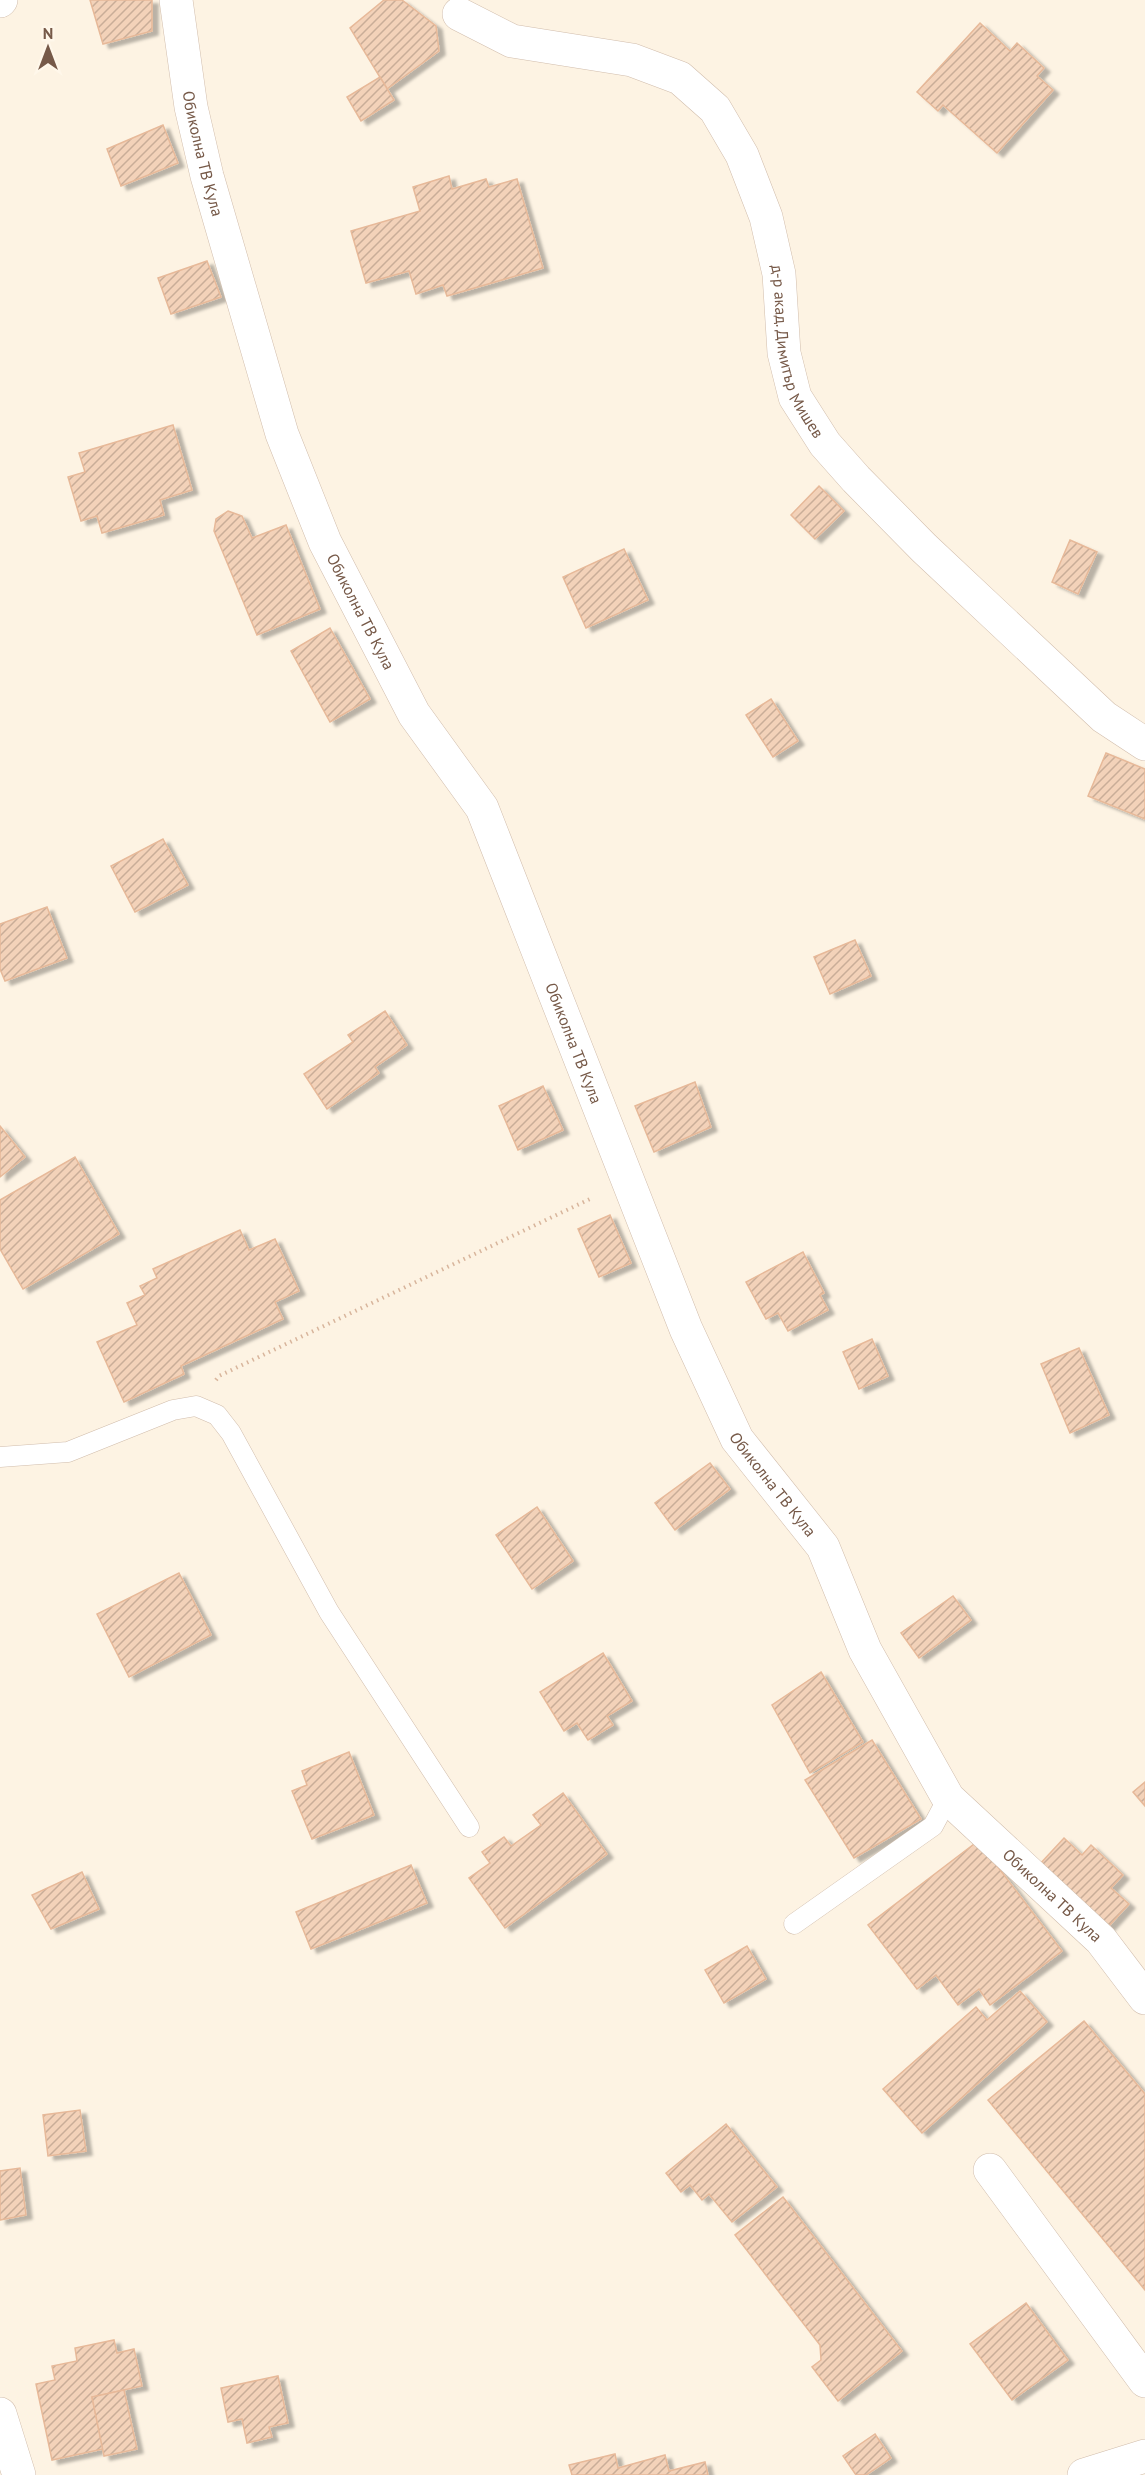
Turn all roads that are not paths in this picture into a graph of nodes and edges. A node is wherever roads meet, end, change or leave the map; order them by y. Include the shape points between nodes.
1 (176, 0) edge
2 (459, 14) dead end
3 (1145, 744) edge
4 (0, 1457) edge
5 (948, 1798) junction
6 (469, 1827) dead end
7 (794, 1924) dead end
8 (1145, 1998) edge
9 (990, 2170) dead end
10 (1145, 2381) edge
11 (0, 2414) edge
12 (1145, 2456) edge
13 (19, 2475) edge
14 (1084, 2475) edge

1 - 5 street, Обиколна ТВ Кула via 191,107 207,176 282,434 325,542 414,714 482,808 686,1329 737,1439 823,1547 865,1650
2 - 3 street, д-р акад. Димитър Мишев via 512,41 632,60 680,78 715,109 742,155 765,217 779,274 784,352 795,397 825,444 924,548 1104,717
4 - 6 lane via 68,1452 173,1410 196,1406 217,1415 231,1433 329,1612
5 - 7 lane via 933,1826
5 - 8 street, Обиколна ТВ Кула via 1101,1940
9 - 10 street
11 - 13 street
12 - 14 street

